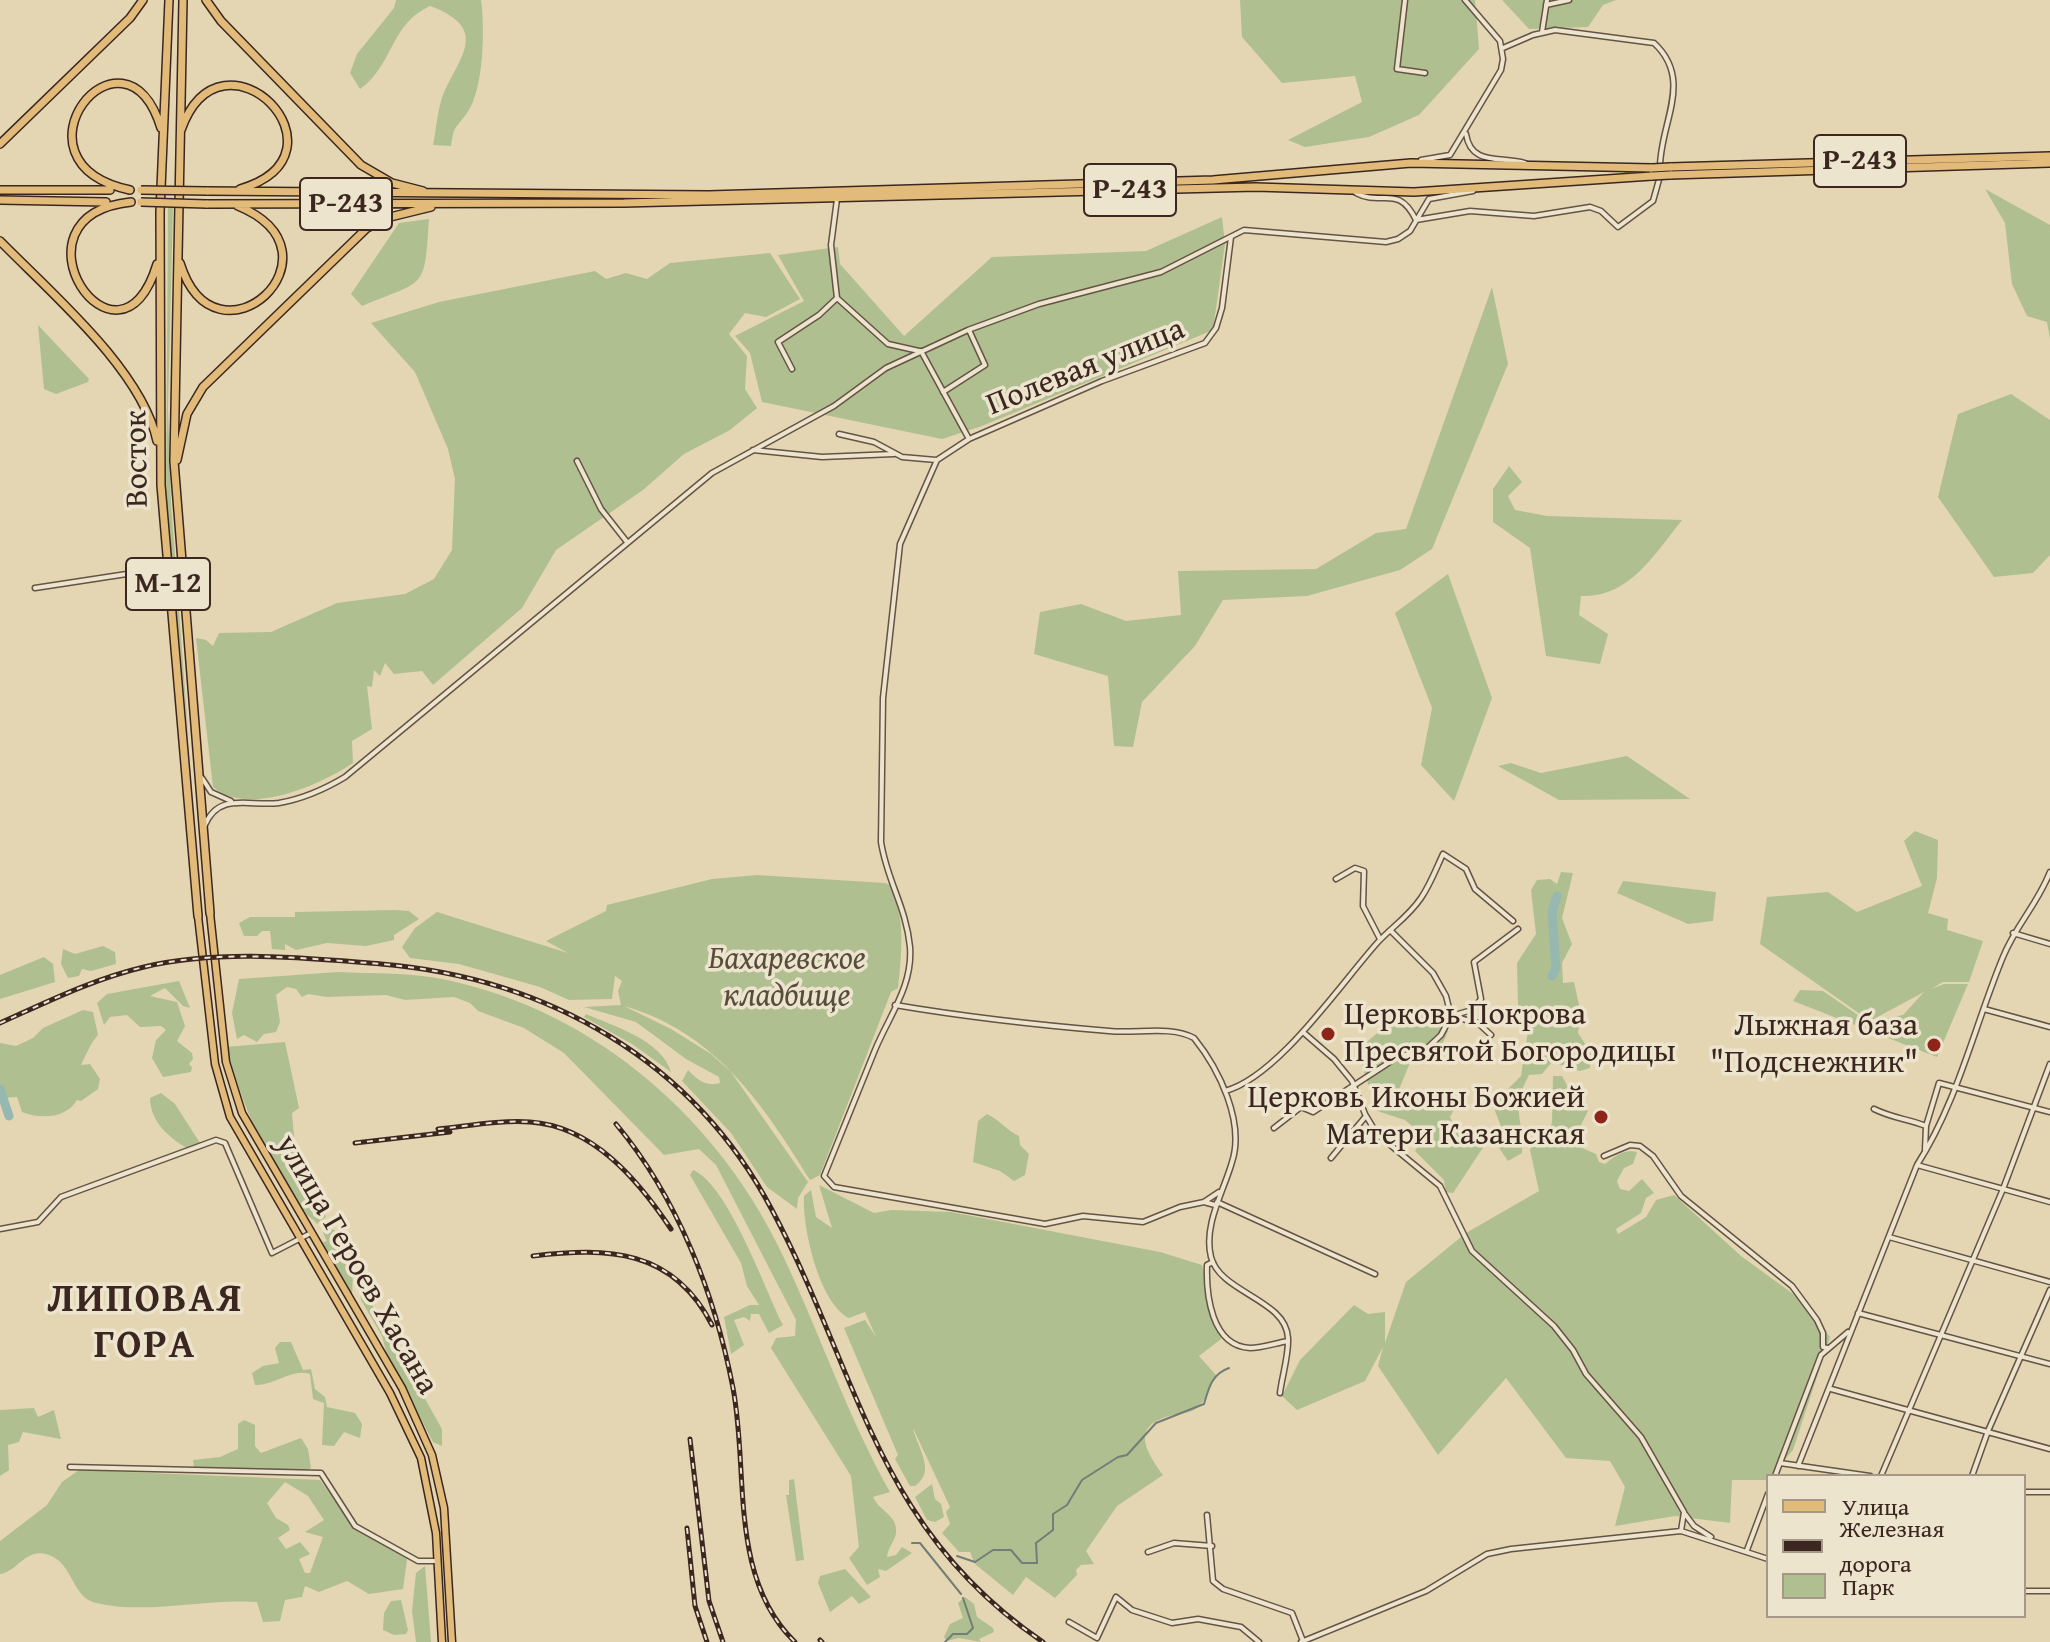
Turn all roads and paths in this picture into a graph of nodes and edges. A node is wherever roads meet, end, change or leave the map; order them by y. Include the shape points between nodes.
1 (143, 0) edge
2 (169, 0) edge
3 (183, 0) edge
4 (206, 0) edge
5 (1405, 0) edge
6 (1465, 0) edge
7 (1569, 0) edge
8 (1547, 2) edge
9 (1542, 32) junction
10 (1503, 48) junction
11 (1425, 73) dead end
12 (80, 92) dead end
13 (1466, 132) junction
14 (179, 135) junction
15 (163, 136) junction
16 (0, 144) edge
17 (2050, 156) edge
18 (1411, 163) junction
19 (1525, 163) junction
20 (2050, 163) edge
21 (1670, 171) junction
22 (1652, 172) junction
23 (79, 175) dead end
24 (0, 190) edge
25 (130, 190) junction
26 (1473, 191) junction
27 (226, 192) junction
28 (1356, 193) junction
29 (440, 195) junction
30 (837, 199) junction
31 (0, 200) edge
32 (131, 202) junction
33 (460, 203) junction
34 (232, 204) junction
35 (80, 214) dead end
36 (1416, 220) junction
37 (1231, 237) junction
38 (0, 241) edge
39 (160, 250) junction
40 (177, 255) junction
41 (837, 298) junction
42 (85, 304) dead end
43 (968, 330) junction
44 (921, 351) junction
45 (792, 369) dead end
46 (943, 392) junction
47 (839, 434) dead end
48 (969, 439) junction
49 (750, 450) junction
50 (894, 454) junction
51 (937, 460) junction
52 (577, 461) dead end
53 (161, 465) junction
54 (175, 474) junction
55 (627, 542) junction
56 (166, 568) junction
57 (35, 588) dead end
58 (199, 771) junction
59 (234, 802) junction
60 (204, 830) junction
61 (2050, 872) edge
62 (1336, 879) dead end
63 (210, 913) joint
64 (198, 916) joint
65 (1513, 921) dead end
66 (1518, 929) dead end
67 (1391, 931) junction
68 (2013, 933) junction
69 (1380, 939) junction
70 (2050, 944) edge
71 (895, 1005) junction
72 (1984, 1009) junction
73 (1451, 1016) junction
74 (2050, 1027) edge
75 (1304, 1033) junction
76 (1491, 1035) dead end
77 (2050, 1064) edge
78 (1353, 1084) junction
79 (1956, 1088) junction
80 (1225, 1091) junction
81 (2033, 1107) junction
82 (1874, 1109) dead end
83 (2050, 1112) edge
84 (1366, 1116) junction
85 (1926, 1126) junction
86 (1274, 1128) dead end
87 (1925, 1153) junction
88 (1604, 1156) dead end
89 (1331, 1158) dead end
90 (1917, 1165) junction
91 (2003, 1189) junction
92 (1221, 1191) junction
93 (1204, 1202) junction
94 (2050, 1202) edge
95 (1216, 1203) junction
96 (0, 1229) edge
97 (311, 1233) junction
98 (1889, 1237) junction
99 (301, 1239) junction
100 (1972, 1261) junction
101 (1213, 1262) junction
102 (1375, 1274) dead end
103 (2050, 1282) edge
104 (2050, 1290) edge
105 (1858, 1313) junction
106 (1848, 1332) junction
107 (1941, 1335) junction
108 (1288, 1341) junction
109 (1827, 1348) junction
110 (2022, 1358) junction
111 (2050, 1364) edge
112 (1831, 1389) junction
113 (1280, 1393) dead end
114 (1910, 1411) junction
115 (1988, 1431) junction
116 (2050, 1449) edge
117 (1780, 1463) junction
118 (1798, 1466) junction
119 (70, 1467) dead end
120 (1776, 1474) edge
121 (1856, 1474) edge
122 (1882, 1474) edge
123 (1973, 1474) edge
124 (2026, 1492) edge
125 (2050, 1492) edge
126 (1766, 1499) edge
127 (1684, 1512) junction
128 (1207, 1515) dead end
129 (1681, 1531) junction
130 (1715, 1540) junction
131 (1212, 1546) junction
132 (1747, 1550) junction
133 (1148, 1552) dead end
134 (1766, 1558) edge
135 (438, 1561) junction
136 (2026, 1591) edge
137 (2050, 1591) edge
138 (1069, 1622) dead end
139 (442, 1642) edge
140 (452, 1642) edge
141 (1259, 1642) edge
142 (1302, 1642) edge

1 - 16 highway
2 - 15 highway, Восток / М-12
3 - 14 highway, Восток / М-12
4 - 29 highway via 361,165 392,183
5 - 11 street via 1397,69
6 - 10 street
7 - 8 street
8 - 9 street
9 - 10 street
9 - 36 street via 1654,43 1664,53 1676,93 1653,201 1618,227 1590,207 1534,216 1470,211
10 - 13 street via 1501,70
12 - 15 highway via 104,84 131,89 154,112
13 - 18 street via 1450,155
13 - 19 street via 1468,146 1478,156
14 - 27 highway via 197,103 217,89 249,87 274,103 287,136 280,163 255,184
14 - 40 highway, Восток / М-12
15 - 39 highway, Восток / М-12
17 - 21 highway, Р-243
18 - 19 highway, Р-243
18 - 29 highway, Р-243 via 1245,178 709,195
19 - 22 highway, Р-243
20 - 21 highway, Р-243
21 - 22 highway, Р-243, bridge
22 - 26 highway, Р-243
23 - 25 highway via 102,186
24 - 25 highway
25 - 27 highway, Р-243, bridge
26 - 28 highway, Р-243
26 - 36 street via 1429,199
27 - 29 highway, Р-243
28 - 30 highway, Р-243 via 1256,187
28 - 36 street via 1397,197
30 - 33 highway, Р-243
30 - 41 street via 831,245
31 - 32 highway
32 - 34 highway, Р-243, bridge
32 - 35 highway
33 - 34 highway, Р-243
33 - 54 highway via 386,218 343,249 203,387 187,414
34 - 40 highway via 267,222 279,240 282,270 269,294 243,309 213,307 192,291
36 - 37 street via 1410,231 1386,242 1262,229
37 - 43 street via 1161,272 1072,293
37 - 48 street, Полевая улица via 1222,308 1205,343
38 - 53 highway via 140,393
39 - 42 highway via 151,280 133,300 110,309
39 - 53 highway, Восток / М-12
40 - 54 highway, Восток / М-12
41 - 44 street via 888,344
41 - 45 street via 778,342
43 - 44 street
43 - 46 street, Полевая улица via 985,365
44 - 46 street, Полевая улица
44 - 49 street via 866,379 834,406
46 - 48 street, Полевая улица
47 - 50 street via 874,442
48 - 51 street, Полевая улица
49 - 50 street via 822,457
49 - 55 street via 712,473
50 - 51 street
51 - 71 street via 903,532 883,698 881,842 884,864 900,896 910,949 910,975
52 - 55 street via 601,509
53 - 56 highway, Восток / М-12
54 - 58 highway, Восток / М-12
55 - 59 street via 345,777 279,802
56 - 57 street
56 - 64 highway, Восток / М-12
58 - 59 street via 211,792
58 - 60 highway, Восток / М-12
59 - 60 street via 215,809
60 - 63 highway, Восток / М-12
61 - 68 street via 2039,900
62 - 69 street via 1355,868 1364,871 1363,906
63 - 97 main road, улица Героев Хасана via 232,1086 253,1136
64 - 99 main road, улица Героев Хасана via 221,1091 242,1142
65 - 67 street via 1475,889 1466,869 1443,854 1422,897
66 - 73 street via 1474,962 1481,999 1472,1010
67 - 69 street
67 - 73 street via 1433,973
68 - 70 street
68 - 72 street
69 - 75 street
71 - 80 street via 1058,1027 1186,1033 1203,1049
71 - 93 street via 824,1176 834,1187 1045,1224 1083,1216 1143,1222
72 - 74 street
72 - 79 street
73 - 76 street via 1478,1023
73 - 78 street via 1423,1052 1399,1056
75 - 78 street
75 - 80 street via 1250,1079
77 - 81 street
78 - 84 street
78 - 86 street via 1313,1112 1301,1107
79 - 81 street
79 - 85 street via 1939,1083
79 - 87 street
80 - 92 street via 1236,1140
81 - 83 street
81 - 91 street
82 - 85 street
84 - 89 street
84 - 127 street via 1377,1134 1440,1186 1472,1251 1554,1326 1586,1374 1641,1437
85 - 87 street
87 - 90 street
88 - 109 street via 1630,1145 1653,1156 1681,1196 1792,1286 1817,1320
90 - 91 street
90 - 98 street
91 - 94 street
91 - 100 street
92 - 93 street
92 - 95 street
93 - 95 street
95 - 101 street
95 - 102 street
96 - 99 street via 38,1222 61,1197 216,1140 225,1143 272,1253
97 - 99 street
97 - 140 main road, улица Героев Хасана via 407,1398 432,1455 444,1508
98 - 100 street
98 - 105 street
99 - 135 main road, улица Героев Хасана via 409,1429 432,1501
100 - 103 street
100 - 107 street
101 - 108 street via 1284,1322
101 - 108 street via 1207,1265 1207,1300 1226,1335 1251,1348
104 - 110 street
105 - 106 street
105 - 107 street
106 - 109 street
106 - 112 street
107 - 110 street
107 - 114 street
108 - 113 street
109 - 117 street
110 - 111 street
110 - 115 street
112 - 114 street
112 - 118 street
114 - 115 street
114 - 122 street
115 - 116 street
115 - 123 street
117 - 118 street
117 - 120 street
118 - 121 street
119 - 135 street via 321,1473 355,1526 418,1561
124 - 125 street
126 - 132 street
127 - 129 street
127 - 130 street
128 - 131 street
129 - 130 street
129 - 142 street via 1487,1554 1426,1591
130 - 132 street
131 - 133 street via 1174,1543
131 - 142 street via 1213,1581 1292,1613
132 - 134 street
135 - 139 main road, улица Героев Хасана
136 - 137 street
138 - 141 street via 1097,1638 1116,1597 1132,1610 1172,1623 1198,1619 1241,1627

